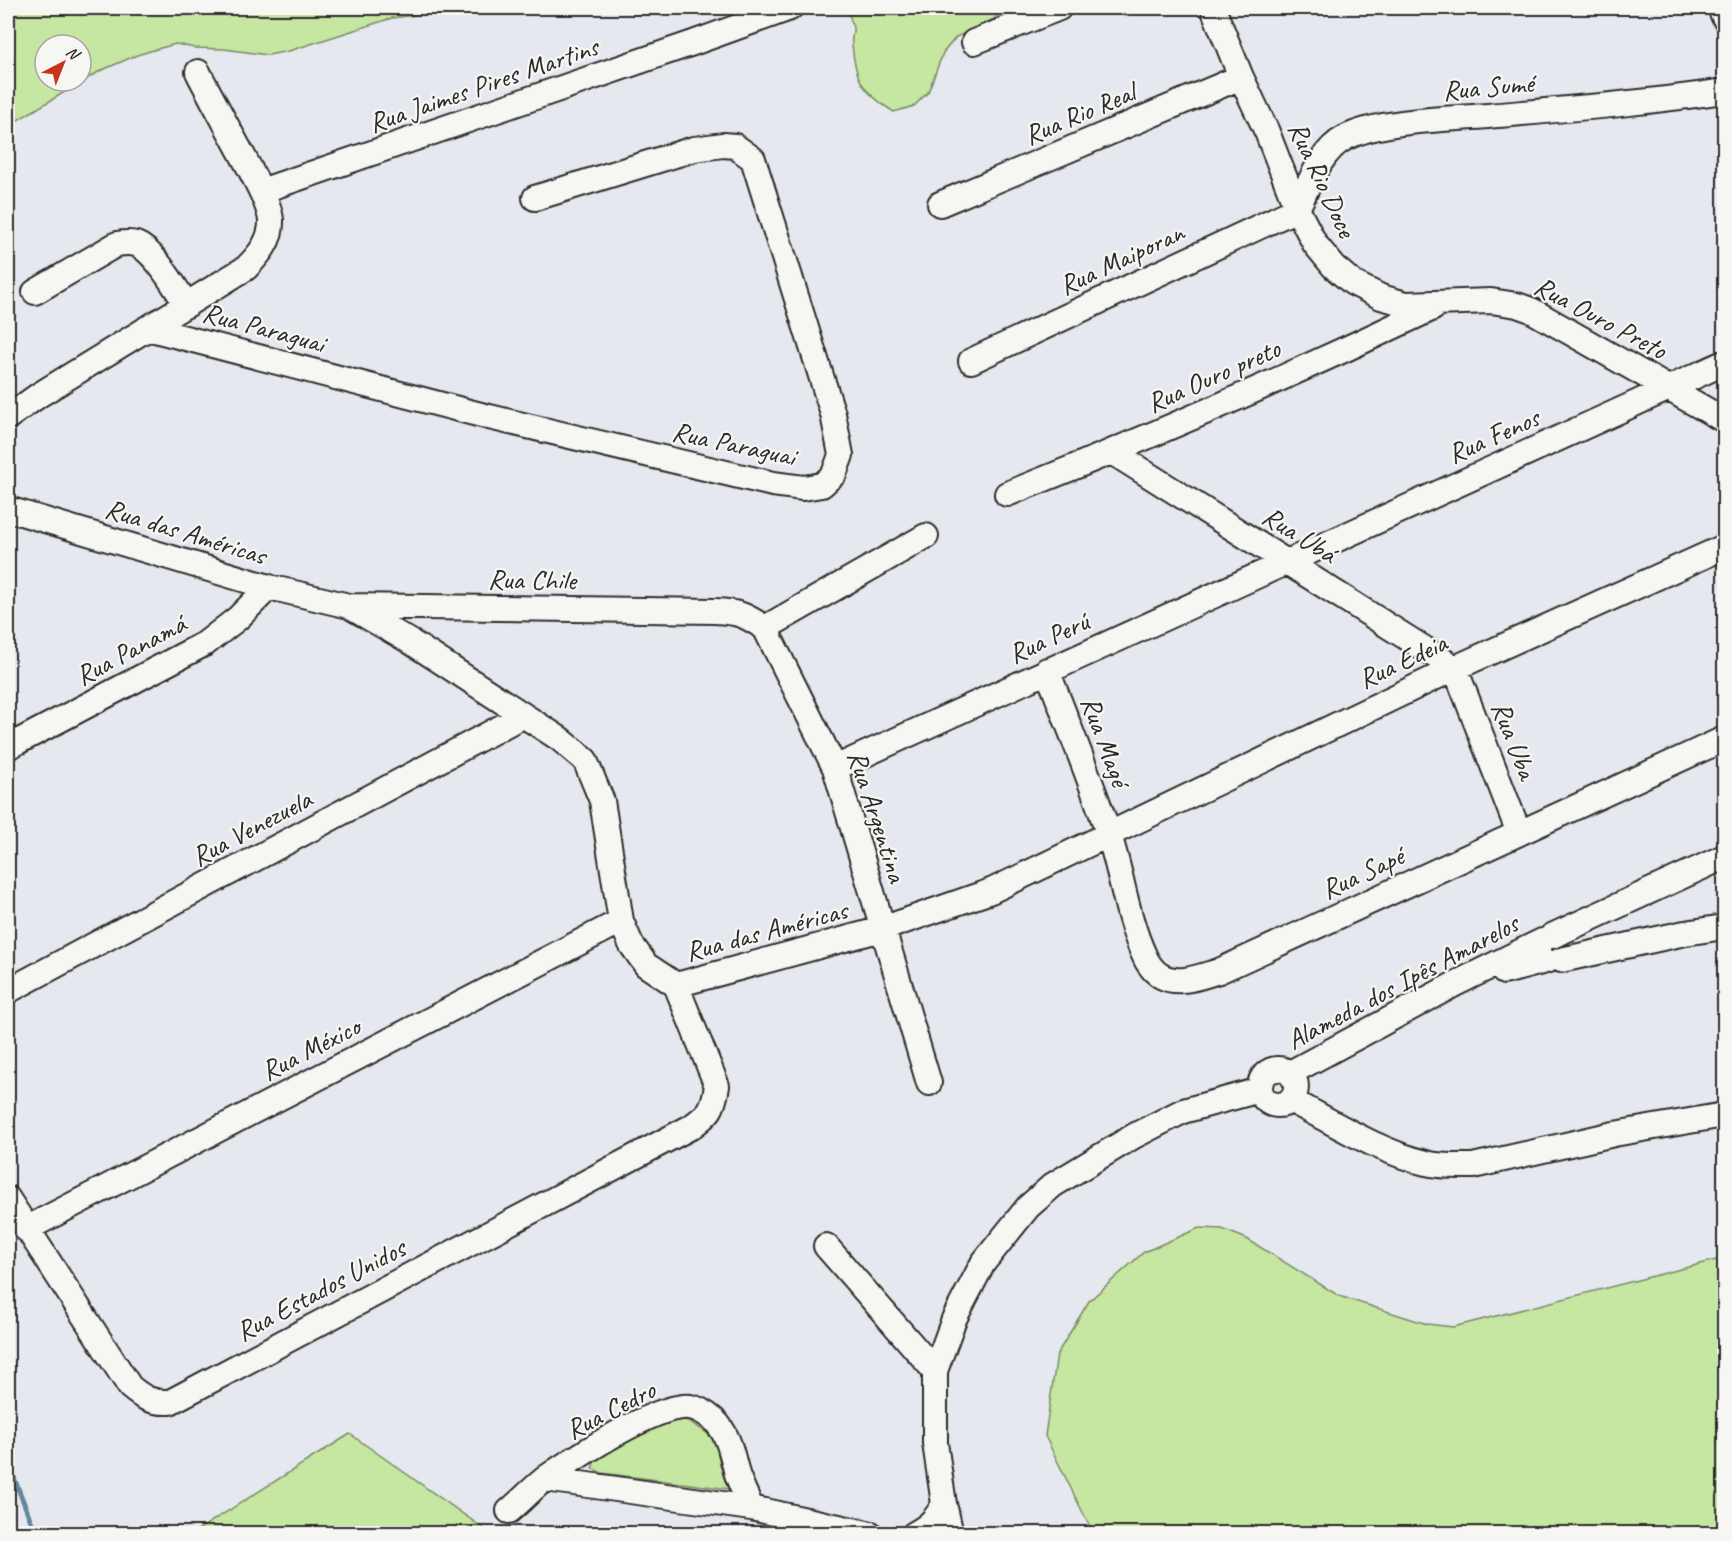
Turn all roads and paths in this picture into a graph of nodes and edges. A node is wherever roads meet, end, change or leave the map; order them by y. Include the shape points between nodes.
1 (790, 8) edge
2 (1059, 8) edge
3 (1213, 8) edge
4 (1720, 8) edge
5 (1725, 17) edge
6 (974, 42) dead end
7 (198, 72) dead end
8 (1241, 77) junction
9 (1725, 92) edge
10 (261, 191) junction
11 (535, 198) dead end
12 (940, 204) dead end
13 (1297, 209) junction
14 (35, 292) dead end
15 (1440, 304) junction
16 (187, 305) junction
17 (147, 328) junction
18 (971, 361) dead end
19 (1725, 363) edge
20 (1671, 388) junction
21 (8, 417) edge
22 (1725, 420) edge
23 (1112, 452) junction
24 (1007, 494) dead end
25 (8, 509) edge
26 (926, 536) dead end
27 (1725, 547) edge
28 (1287, 561) junction
29 (269, 587) junction
30 (349, 606) junction
31 (765, 628) junction
32 (1455, 668) junction
33 (1047, 670) junction
34 (522, 716) junction
35 (1725, 739) edge
36 (8, 747) edge
37 (836, 768) junction
38 (1519, 833) junction
39 (1109, 834) junction
40 (1725, 857) edge
41 (621, 921) junction
42 (1725, 927) edge
43 (882, 930) junction
44 (1550, 950) junction
45 (676, 985) junction
46 (8, 991) edge
47 (1290, 1073) junction
48 (929, 1083) dead end
49 (1260, 1090) junction
50 (1290, 1100) junction
51 (1725, 1115) edge
52 (8, 1199) edge
53 (26, 1229) junction
54 (826, 1246) dead end
55 (935, 1371) junction
56 (545, 1479) junction
57 (944, 1504) junction
58 (751, 1508) junction
59 (509, 1511) dead end
60 (872, 1533) edge
61 (914, 1533) edge
62 (951, 1533) edge

1 - 10 street, Rua Jaimes Pires Martins
2 - 6 street
3 - 8 street, Rua Rio Doce
4 - 5 street
7 - 10 street
8 - 12 street, Rua Rio Real
8 - 13 street, Rua Rio Doce
9 - 13 street, Rua Sumé via 1367,129 1344,138 1330,150
10 - 16 street via 271,221 260,254 246,268
11 - 17 street, Rua Paraguai via 694,149 735,146 753,159 833,414 841,455 834,474 822,485 803,488 773,484 485,416
13 - 15 street, Rua Rio Doce via 1315,244 1353,283 1406,304
13 - 18 street, Rua Maiporan
14 - 16 street via 117,244 128,242 154,259
15 - 20 street, Rua Ouro Preto via 1491,301 1518,305
15 - 23 street, Rua Ouro preto via 1326,359
16 - 17 street
17 - 21 street
19 - 20 street, Rua Fenos
20 - 22 street, Rua Ouro Preto
20 - 28 street, Rua Fenos
23 - 24 street, Rua Ouro preto
23 - 28 street, Rua Ubá
25 - 29 street, Rua das Américas
26 - 31 street
27 - 32 street, Rua Edeia
28 - 32 street, Rua Ubá
28 - 33 street, Rua Perú
29 - 30 street, Rua das Américas
29 - 36 street, Rua Panamá via 206,643
30 - 31 street, Rua Chile via 737,612
30 - 34 street, Rua das Américas
31 - 37 street, Rua Argentina
32 - 38 street, Rua Uba
32 - 39 street, Rua Edeia
33 - 37 street, Rua Perú
33 - 39 street, Rua Magé
34 - 41 street, Rua das Américas via 573,749 585,760 593,776 602,801
34 - 46 street, Rua Venezuela
35 - 38 street, Rua Sapé
37 - 43 street, Rua Argentina
38 - 39 street, Rua Sapé via 1219,971 1176,980 1162,977 1144,957
39 - 43 street, Rua das Américas via 991,891
40 - 44 street, Alameda dos Ipês Amarelos
41 - 45 street, Rua das Américas via 646,965
41 - 53 street, Rua México
42 - 44 street
43 - 45 street, Rua das Américas
43 - 48 street, Rua Argentina
44 - 47 street, Alameda dos Ipês Amarelos via 1455,984
45 - 53 street, Rua Estados Unidos via 717,1086 707,1115 170,1402 156,1403 130,1387
47 - 49 street, Alameda dos Ipês Amarelos via 1283,1069 1269,1071
47 - 50 street, Alameda dos Ipês Amarelos via 1296,1087
49 - 50 street via 1263,1097 1276,1105
49 - 55 street via 1183,1110 1053,1185 1028,1207 983,1263 954,1319
50 - 51 street via 1392,1152 1451,1166 1473,1166 1614,1134
52 - 53 street, Rua Estados Unidos
54 - 55 street
55 - 57 street via 935,1443
56 - 58 street, Rua Cedro
56 - 58 street, Rua Cedro via 658,1413 691,1407 713,1419 724,1432
56 - 59 street, Rua Cedro
57 - 61 street via 927,1527
57 - 62 street
58 - 60 street, Rua Cedro

